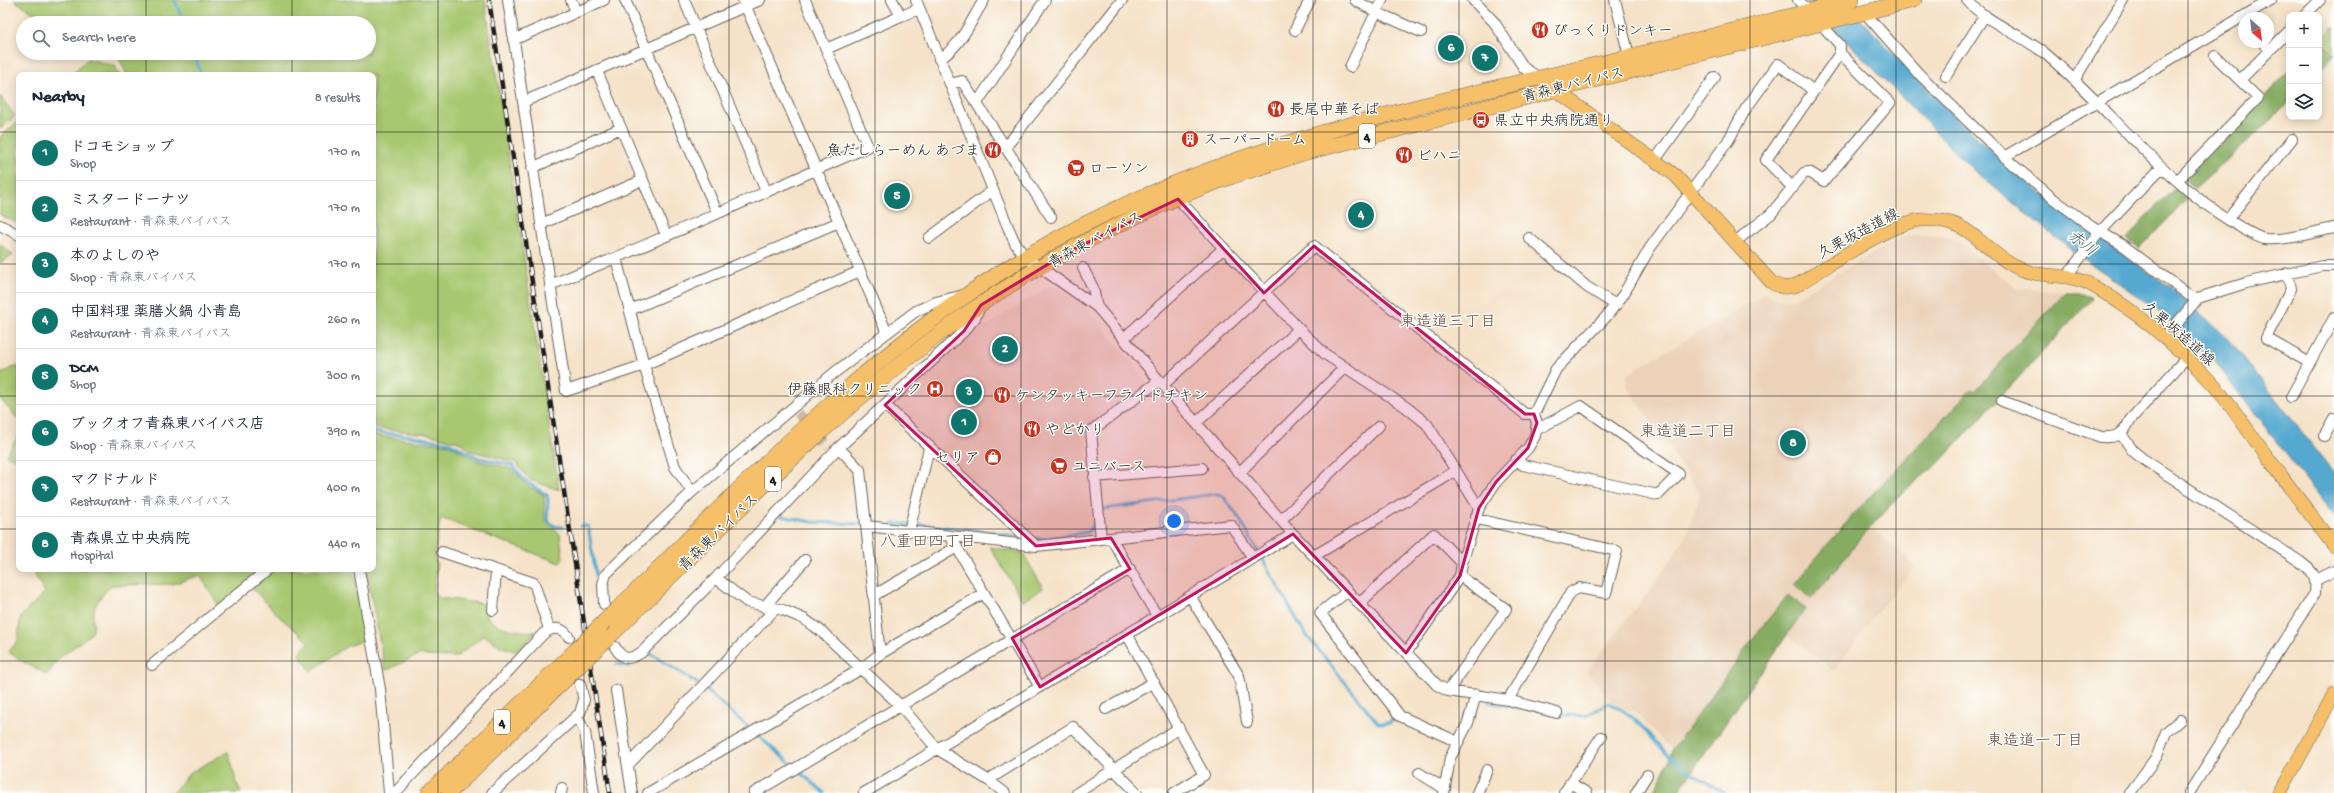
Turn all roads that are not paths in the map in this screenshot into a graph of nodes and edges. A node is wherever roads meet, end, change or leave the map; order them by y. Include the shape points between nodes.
1 (508, 0) edge
2 (571, 0) edge
3 (604, 0) edge
4 (625, 0) edge
5 (684, 0) edge
6 (760, 0) edge
7 (805, 0) edge
8 (892, 0) edge
9 (984, 0) edge
10 (1045, 0) edge
11 (1122, 0) edge
12 (1310, 0) edge
13 (1355, 0) edge
14 (1382, 0) edge
15 (1473, 0) edge
16 (1616, 0) edge
17 (1798, 0) edge
18 (1914, 0) edge
19 (1967, 0) edge
20 (2123, 0) edge
21 (2271, 0) edge
22 (2320, 0) edge
23 (1849, 1) edge
24 (744, 3) edge
25 (917, 4) edge
26 (1809, 11) junction
27 (576, 12) junction
28 (1376, 12) junction
29 (1864, 12) junction
30 (2255, 12) edge
31 (2308, 12) edge
32 (1985, 15) junction
33 (902, 16) junction
34 (1820, 23) junction
35 (2238, 24) edge
36 (696, 28) junction
37 (1295, 30) dead end
38 (1421, 32) dead end
39 (2286, 34) edge
40 (513, 40) junction
41 (826, 49) junction
42 (646, 50) junction
43 (2270, 50) joint
44 (1840, 53) junction
45 (1629, 56) junction
46 (2215, 56) dead end
47 (939, 59) junction
48 (1350, 67) dead end
49 (597, 71) junction
50 (1946, 76) dead end
51 (1715, 77) dead end
52 (1538, 78) junction
53 (2075, 79) junction
54 (2240, 80) junction
55 (950, 84) junction
56 (1554, 89) junction
57 (1814, 91) junction
58 (523, 102) junction
59 (977, 103) junction
60 (2099, 103) junction
61 (621, 128) junction
62 (2292, 139) dead end
63 (1005, 148) junction
64 (2004, 157) junction
65 (1655, 160) junction
66 (532, 168) junction
67 (2161, 168) junction
68 (817, 169) junction
69 (644, 180) junction
70 (2177, 181) junction
71 (1793, 188) junction
72 (766, 191) junction
73 (992, 191) junction
74 (1691, 192) junction
75 (1178, 198) junction
76 (717, 212) junction
77 (1051, 217) dead end
78 (2228, 219) junction
79 (839, 222) junction
80 (541, 224) junction
81 (0, 225) edge
82 (2334, 228) edge
83 (16, 233) edge
84 (2099, 233) junction
85 (666, 234) junction
86 (929, 238) dead end
87 (1529, 238) dead end
88 (1736, 241) junction
89 (1224, 248) junction
90 (1025, 257) junction
91 (616, 258) junction
92 (2334, 266) edge
93 (1040, 268) junction
94 (1083, 268) dead end
95 (860, 271) junction
96 (2288, 273) junction
97 (2067, 276) junction
98 (550, 285) junction
99 (1264, 293) junction
100 (966, 294) junction
101 (2197, 300) junction
102 (982, 304) junction
103 (1616, 305) junction
104 (1097, 307) junction
105 (630, 310) junction
106 (2334, 318) edge
107 (1299, 329) junction
108 (887, 332) junction
109 (1124, 338) junction
110 (2165, 338) junction
111 (2186, 358) junction
112 (2308, 362) junction
113 (644, 366) junction
114 (1345, 367) junction
115 (1161, 383) junction
116 (2291, 397) dead end
117 (2002, 401) dead end
118 (885, 405) junction
119 (1534, 414) junction
120 (2334, 418) edge
121 (1196, 423) junction
122 (1379, 426) dead end
123 (1536, 430) junction
124 (2121, 434) junction
125 (2324, 436) dead end
126 (930, 448) junction
127 (834, 449) junction
128 (1516, 460) junction
129 (1202, 468) dead end
130 (1456, 471) junction
131 (1239, 473) junction
132 (1094, 477) junction
133 (692, 492) junction
134 (1479, 508) junction
135 (1477, 519) junction
136 (1281, 520) junction
137 (867, 526) junction
138 (909, 531) junction
139 (1293, 534) junction
140 (950, 536) junction
141 (1111, 538) junction
142 (1100, 539) junction
143 (1036, 546) junction
144 (2334, 546) edge
145 (957, 547) junction
146 (442, 552) dead end
147 (1314, 556) junction
148 (1253, 558) junction
149 (806, 560) dead end
150 (1462, 563) junction
151 (1130, 569) junction
152 (496, 570) junction
153 (2334, 571) edge
154 (264, 572) edge
155 (360, 572) edge
156 (1460, 576) junction
157 (716, 578) junction
158 (2316, 580) junction
159 (1348, 591) junction
160 (984, 593) junction
161 (873, 596) junction
162 (1190, 596) junction
163 (604, 604) dead end
164 (1359, 604) junction
165 (764, 607) junction
166 (775, 609) junction
167 (492, 610) dead end
168 (1157, 616) junction
169 (549, 629) junction
170 (1127, 634) junction
171 (1012, 638) junction
172 (612, 643) junction
173 (572, 644) junction
174 (1406, 653) junction
175 (880, 654) junction
176 (152, 665) dead end
177 (861, 669) junction
178 (1154, 682) junction
179 (580, 684) dead end
180 (1040, 687) junction
181 (616, 690) dead end
182 (1448, 691) junction
183 (1476, 694) junction
184 (2334, 694) edge
185 (1508, 700) junction
186 (901, 706) junction
187 (1106, 709) dead end
188 (1557, 714) dead end
189 (577, 717) junction
190 (2180, 720) dead end
191 (1247, 722) dead end
192 (1179, 728) junction
193 (1601, 737) dead end
194 (1458, 742) junction
195 (937, 749) junction
196 (628, 765) junction
197 (1114, 769) junction
198 (1487, 770) dead end
199 (1419, 773) dead end
200 (1647, 775) dead end
201 (988, 780) junction
202 (1570, 783) junction
203 (1445, 791) edge
204 (389, 793) edge
205 (395, 793) edge
206 (429, 793) edge
207 (449, 793) edge
208 (493, 793) edge
209 (594, 793) edge
210 (632, 793) edge
211 (648, 793) edge
212 (754, 793) edge
213 (864, 793) edge
214 (1005, 793) edge
215 (1076, 793) edge
216 (1137, 793) edge
217 (1174, 793) edge
218 (1478, 793) edge
219 (1564, 793) edge
220 (1587, 793) edge
221 (1636, 793) edge
222 (2130, 793) edge
223 (2189, 793) edge
224 (2280, 793) edge

1 - 40 street
2 - 27 street
3 - 27 street
4 - 42 street
5 - 36 street
6 - 24 street
7 - 41 street
8 - 33 street
9 - 47 street via 958,41
10 - 59 street
11 - 63 street
12 - 37 street
13 - 28 street
14 - 28 street
15 - 52 street via 1494,22 1524,68
16 - 45 street
17 - 26 street
18 - 29 highway, 青森東バイパス / 4
19 - 32 street
20 - 53 street
21 - 30 street
22 - 31 street
23 - 26 highway, 青森東バイパス / 4
24 - 36 street
24 - 68 street
25 - 33 street
25 - 47 street
26 - 45 highway, 青森東バイパス / 4
27 - 40 street
28 - 38 street
28 - 48 street
29 - 34 highway, 青森東バイパス / 4
29 - 64 street via 1917,72
32 - 50 street
32 - 53 street via 2041,50
33 - 41 street
34 - 44 street via 1840,45
34 - 56 highway, 青森東バイパス / 4
35 - 60 street
36 - 42 street
36 - 72 street
39 - 43 street
40 - 58 street
41 - 68 street via 868,147
42 - 49 street
42 - 76 street
43 - 54 street
44 - 57 street
44 - 71 street via 1890,103 1824,181 1809,172 1804,173
45 - 52 highway, 青森東バイパス / 4
46 - 54 street
47 - 55 street
49 - 58 street
49 - 61 street
51 - 65 street
52 - 56 main road, 久栗坂造道線
52 - 90 highway, 青森東バイパス / 4 via 1366,121 1224,165 1098,217
53 - 60 street
54 - 70 street via 2258,98
55 - 59 street via 962,81
55 - 73 street
56 - 65 main road, 久栗坂造道線
56 - 75 highway, 青森東バイパス / 4 via 1307,152
57 - 71 street via 1766,160
57 - 74 street via 1778,64
58 - 66 street
59 - 63 street
60 - 64 street
60 - 67 street
61 - 66 street
61 - 69 street
62 - 78 street
63 - 77 street
64 - 84 street
65 - 74 main road, 久栗坂造道線 via 1675,175
66 - 80 street
67 - 70 street
67 - 84 street
68 - 72 street
68 - 79 street
69 - 80 street
69 - 85 street
70 - 78 street via 2213,211
71 - 88 street via 1771,214
72 - 76 street
73 - 86 street
73 - 90 street via 1015,243
74 - 88 main road, 久栗坂造道線
74 - 103 street via 1650,248
75 - 89 street
75 - 93 highway, 青森東バイパス / 4
76 - 85 street
78 - 82 street via 2265,239
79 - 95 street
79 - 105 street
80 - 98 street
81 - 83 street
84 - 97 street
84 - 101 street
85 - 91 street
87 - 103 street via 1587,287
88 - 97 main road, 久栗坂造道線 via 1772,282 1778,287 1785,288 1795,286 1899,226 1919,220 1936,220 1965,228 2015,267 2041,274
89 - 99 street
89 - 109 street
90 - 93 street
90 - 100 highway, 青森東バイパス / 4
91 - 98 street
91 - 105 street
92 - 96 street
93 - 102 highway, 青森東バイパス / 4
93 - 104 street
94 - 104 street via 1093,288
95 - 108 street
95 - 113 street
96 - 101 street
96 - 112 street via 2291,289 2266,338
97 - 110 main road, 久栗坂造道線 via 2076,277 2094,286
98 - 113 street via 566,390
99 - 107 street
99 - 115 street
99 - 119 street via 1314,246 1525,414
100 - 108 street via 925,306
100 - 173 highway, 青森東バイパス / 4, bridge via 889,354 812,421 605,621
101 - 110 street
102 - 118 street via 964,331
102 - 172 highway, 青森東バイパス / 4 via 900,365 821,432
103 - 119 street via 1556,369
104 - 109 street
105 - 113 street
106 - 112 street
107 - 114 street via 1325,354
107 - 121 street
108 - 133 street via 834,372 795,411
109 - 115 street
110 - 111 main road, 久栗坂造道線
111 - 124 street via 2130,420
111 - 144 main road, 久栗坂造道線 via 2214,386
112 - 116 street
113 - 133 street via 675,467
114 - 130 street via 1427,424
114 - 131 street
115 - 121 street
115 - 132 street via 1091,431
117 - 124 street via 2101,437 2114,438
118 - 126 street
118 - 127 street
119 - 123 street
120 - 125 street
121 - 131 street
122 - 136 street
123 - 128 street via 1528,448
123 - 128 street via 1581,406 1679,474 1658,495 1523,465
124 - 158 street via 2133,451 2143,459 2310,568
126 - 138 street
126 - 143 street
127 - 137 street via 860,470
127 - 157 street
128 - 134 street via 1496,482
129 - 132 street
130 - 134 street
130 - 147 street
131 - 136 street
132 - 142 street
133 - 163 street via 606,574 602,584
134 - 135 street
135 - 150 street
135 - 185 street via 1617,551 1606,593 1579,588 1571,592
136 - 139 street
137 - 138 street
137 - 161 street
138 - 140 street
139 - 147 street
139 - 148 street
140 - 143 street
140 - 145 street
141 - 142 street
141 - 148 street via 1231,525
141 - 151 street
142 - 143 street
145 - 160 street
145 - 161 street
146 - 152 street
147 - 159 street
148 - 162 street
149 - 165 street
150 - 156 street
150 - 164 street via 1434,534
151 - 168 street
151 - 171 street
152 - 167 street
152 - 169 street via 536,585
153 - 158 street
154 - 176 street
155 - 204 street via 380,689
156 - 174 street
156 - 182 street via 1506,609
157 - 165 street via 747,602
157 - 172 street via 637,655 627,659 620,656
158 - 223 street via 2315,593
159 - 164 street
159 - 194 street via 1320,613 1400,716
160 - 171 street
160 - 175 street
161 - 175 street
162 - 168 street
162 - 191 street via 1239,676
164 - 174 street
165 - 166 street
166 - 177 street via 804,619
166 - 196 street
168 - 170 street
169 - 173 street via 559,629
169 - 205 street via 485,694
170 - 178 street
170 - 180 street
171 - 180 street
171 - 186 street
172 - 207 highway, 青森東バイパス / 4, bridge via 580,665
173 - 206 highway, 青森東バイパス / 4
174 - 182 street via 1437,685
175 - 177 street
177 - 186 street
177 - 211 street
178 - 187 street
178 - 192 street
179 - 189 street via 583,706
180 - 195 street
181 - 196 street
182 - 183 street
183 - 185 street
183 - 194 street via 1468,723
184 - 224 main road
185 - 188 street
186 - 195 street
186 - 212 street
189 - 208 street
189 - 209 street via 585,732
190 - 222 street via 2166,732 2157,756
192 - 197 street
192 - 217 street via 1204,775
193 - 202 street
194 - 203 street via 1450,758
195 - 201 street
195 - 213 street
196 - 210 street
197 - 201 street via 1074,727
197 - 215 street
197 - 216 street
198 - 218 street
199 - 203 street
200 - 221 street
201 - 214 street
202 - 219 street
202 - 220 street

